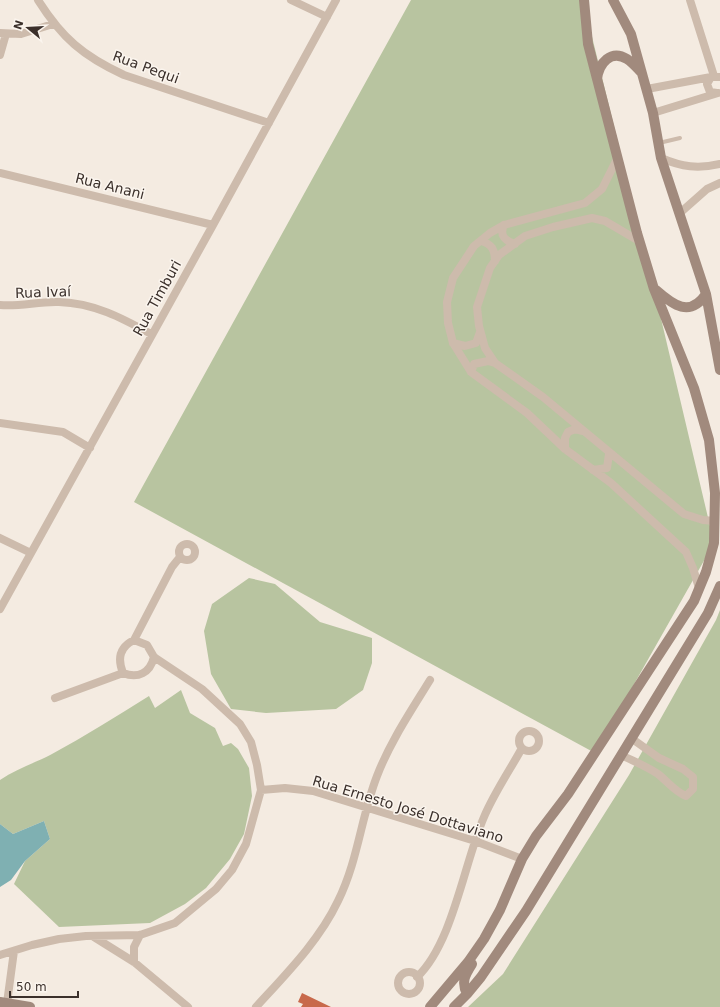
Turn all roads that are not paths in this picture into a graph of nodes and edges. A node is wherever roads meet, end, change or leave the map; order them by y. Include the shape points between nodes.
1 (38, 0) edge
2 (291, 0) edge
3 (336, 0) edge
4 (584, 0) edge
5 (613, 0) edge
6 (690, 0) edge
7 (326, 16) junction
8 (54, 24) junction
9 (3, 34) edge
10 (0, 55) edge
11 (642, 74) junction
12 (716, 76) edge
13 (597, 83) junction
14 (647, 89) junction
15 (719, 92) edge
16 (653, 113) junction
17 (269, 123) junction
18 (680, 138) dead end
19 (658, 143) junction
20 (617, 158) junction
21 (661, 158) junction
22 (720, 164) edge
23 (0, 173) edge
24 (720, 184) edge
25 (681, 212) junction
26 (213, 225) junction
27 (504, 225) junction
28 (481, 241) junction
29 (639, 241) junction
30 (515, 244) junction
31 (495, 261) junction
32 (654, 289) junction
33 (706, 294) junction
34 (0, 305) edge
35 (480, 332) junction
36 (151, 334) junction
37 (454, 343) junction
38 (495, 363) junction
39 (720, 370) edge
40 (471, 372) junction
41 (0, 423) edge
42 (583, 431) junction
43 (90, 448) junction
44 (565, 449) junction
45 (610, 454) junction
46 (593, 470) junction
47 (715, 521) junction
48 (0, 538) edge
49 (31, 553) junction
50 (180, 557) dead end
51 (720, 586) edge
52 (699, 588) junction
53 (0, 609) edge
54 (134, 640) junction
55 (154, 657) junction
56 (123, 672) junction
57 (430, 680) dead end
58 (54, 698) dead end
59 (631, 738) junction
60 (522, 748) dead end
61 (621, 755) junction
62 (261, 790) junction
63 (368, 807) junction
64 (475, 841) junction
65 (522, 859) junction
66 (140, 935) junction
67 (93, 936) junction
68 (484, 939) junction
69 (14, 951) junction
70 (0, 956) edge
71 (134, 962) junction
72 (417, 977) dead end
73 (467, 994) junction
74 (4, 1003) edge
75 (30, 1007) edge
76 (188, 1007) edge
77 (256, 1007) edge
78 (430, 1007) edge
79 (454, 1007) edge

1 - 8 street, Rua Pequi
2 - 7 street
3 - 7 street, Rua Timburi
4 - 13 main road via 588,44
5 - 11 main road via 631,34
6 - 12 street
7 - 17 street, Rua Timburi
8 - 9 street via 21,34
8 - 17 street, Rua Pequi via 82,50 124,75
9 - 10 street
11 - 13 main road via 628,60 614,56 606,59 600,68
11 - 14 main road
12 - 14 street
12 - 15 street via 707,84 708,90 713,93
13 - 20 main road
14 - 16 main road
15 - 16 street
16 - 19 main road
17 - 26 street, Rua Timburi
18 - 19 lane
19 - 21 main road
20 - 27 street via 602,188 585,203
20 - 29 main road
21 - 22 street via 693,168
21 - 25 main road
23 - 26 street, Rua Anani
24 - 25 street via 708,189
25 - 33 main road
26 - 36 street, Rua Timburi
27 - 28 street
27 - 30 street via 503,237
28 - 31 street via 494,250
28 - 37 street via 474,246 453,278 446,302 448,323
29 - 30 street via 605,221 592,218 525,236
29 - 32 main road
30 - 31 street
31 - 35 street via 487,275 477,307
32 - 33 main road via 678,306 687,308 695,306
32 - 47 main road via 694,388 709,440
33 - 39 main road
34 - 36 street, Rua Ivaí via 58,302 82,304 112,313
35 - 37 street via 476,343 471,346
35 - 38 street via 485,348
36 - 43 street, Rua Timburi
37 - 40 street
38 - 40 street via 474,364
38 - 42 street via 543,397
40 - 44 street via 527,413
41 - 43 street via 63,432
42 - 44 street via 575,429 568,432
42 - 45 street
43 - 49 street, Rua Timburi
44 - 46 street
45 - 46 street via 607,468
45 - 47 street via 684,514
46 - 52 street via 611,483 686,552
47 - 52 main road via 714,543
48 - 49 street
49 - 53 street, Rua Timburi
50 - 54 street via 172,567
51 - 59 main road via 708,613
52 - 65 main road via 694,601 572,788
54 - 55 street via 146,645
54 - 56 street via 127,644 119,658
55 - 56 street via 147,672 139,676
55 - 62 street via 202,689 240,724 251,742
56 - 58 street
57 - 63 street via 389,749
59 - 61 main road
59 - 61 street via 668,763 688,772 693,777 693,789 686,796 680,794 656,773
60 - 64 street via 484,816
61 - 73 main road via 526,911
62 - 63 street, Rua Ernesto José Dottaviano via 285,788 313,791
62 - 66 street via 246,844 232,870 216,889 175,923
63 - 64 street, Rua Ernesto José Dottaviano
63 - 77 street via 352,866 338,902 301,958
64 - 65 street, Rua Ernesto José Dottaviano
64 - 72 street via 444,933 433,956
65 - 68 main road via 500,910
66 - 67 street
66 - 71 street via 134,948
67 - 69 street via 59,938
67 - 71 street
68 - 73 main road via 463,981
68 - 78 main road
69 - 70 street
69 - 74 street
71 - 76 street
73 - 79 main road
74 - 75 main road

